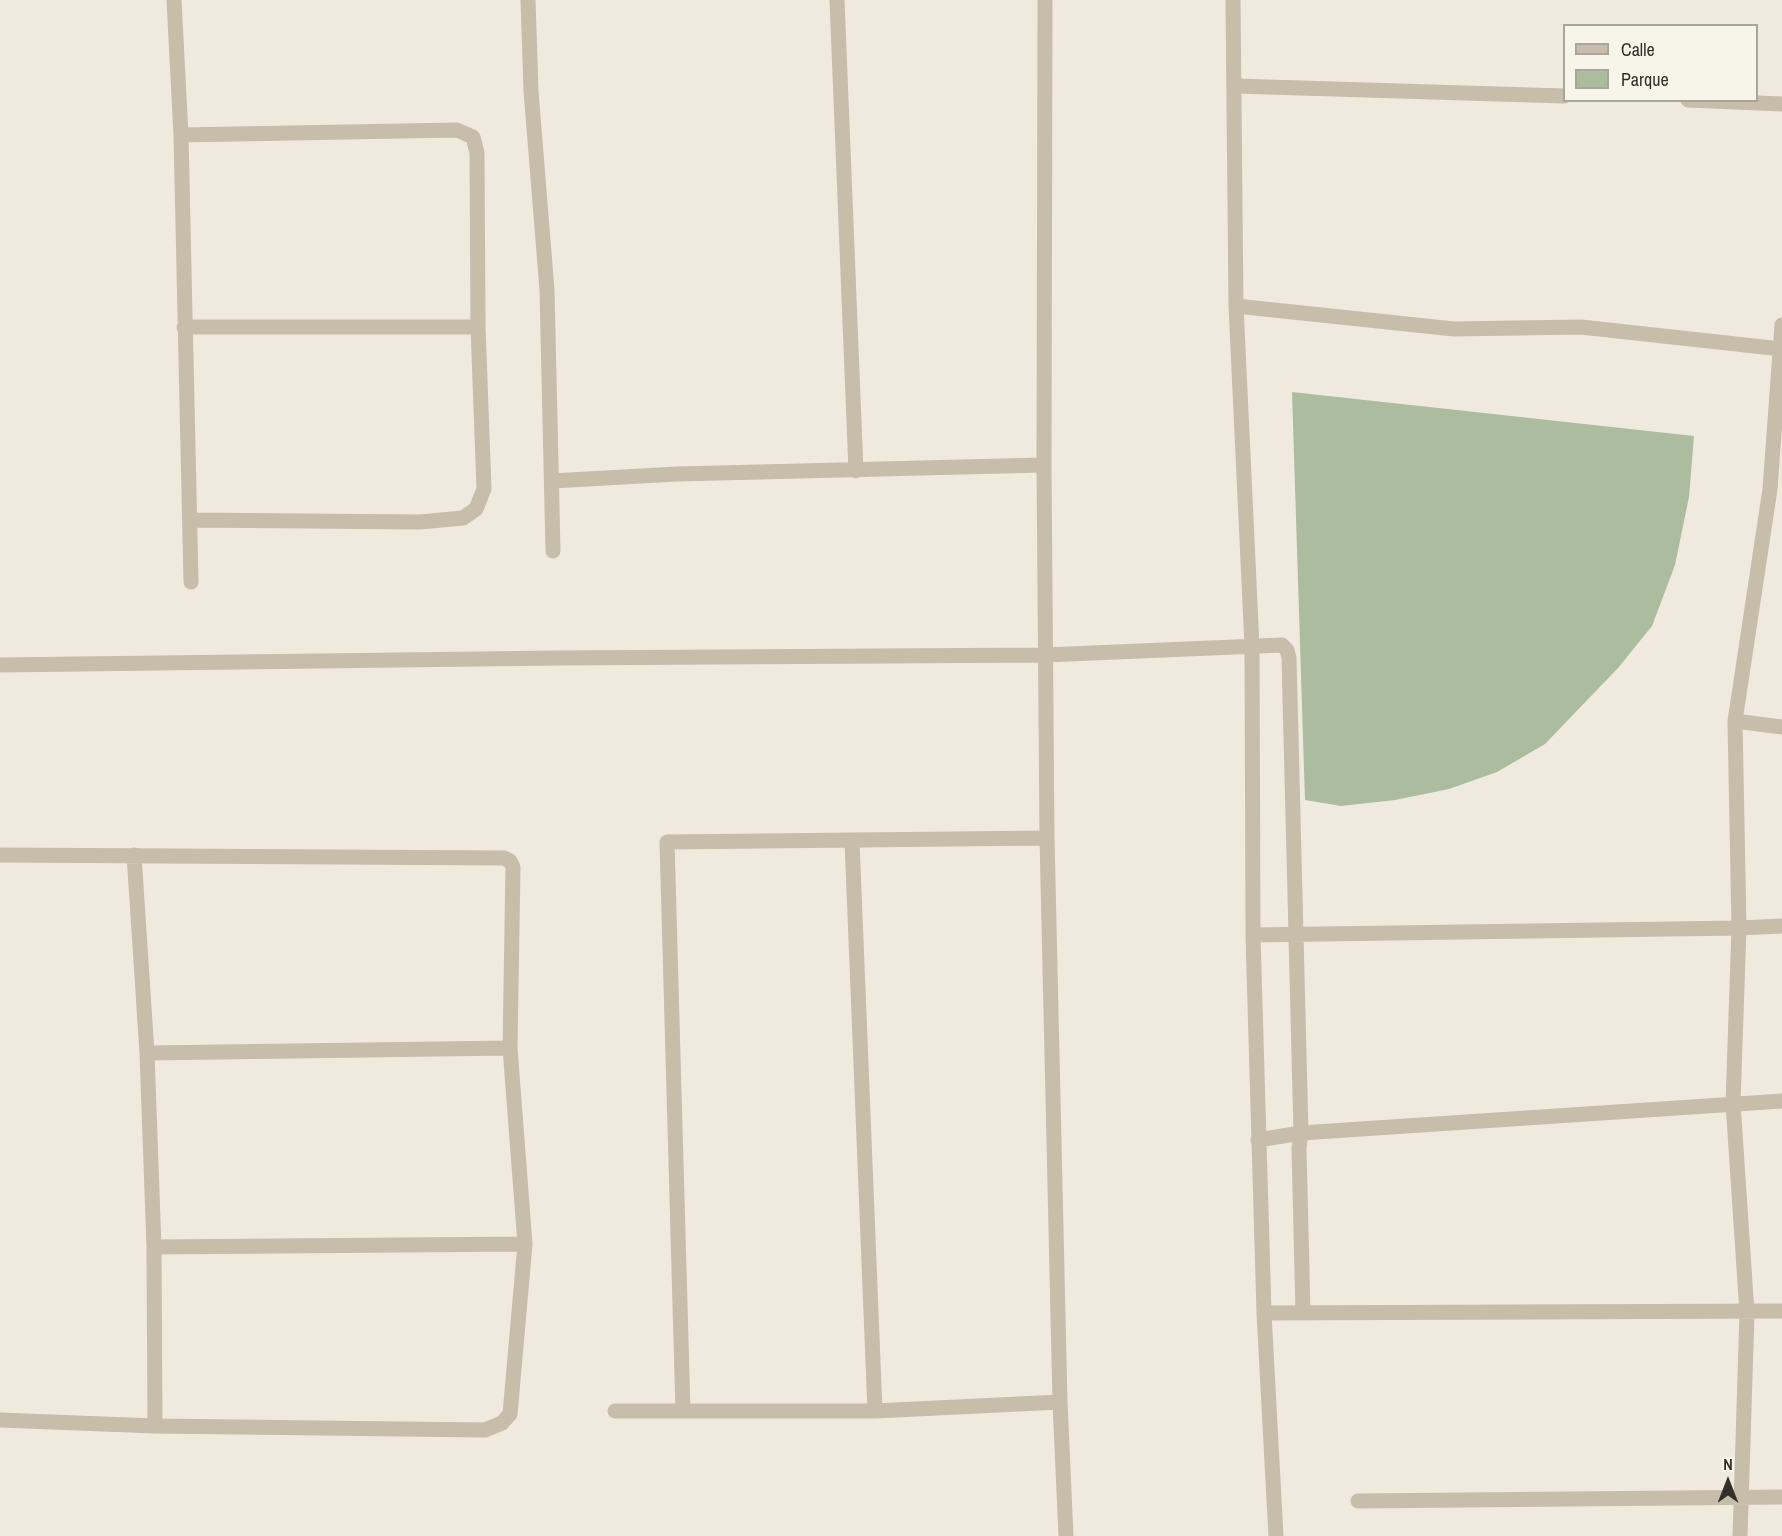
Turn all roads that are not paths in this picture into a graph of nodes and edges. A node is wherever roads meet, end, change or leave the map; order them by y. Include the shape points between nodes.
1 (174, 0) edge
2 (528, 0) edge
3 (837, 0) edge
4 (1045, 0) edge
5 (1233, 0) edge
6 (1235, 86) junction
7 (1563, 96) edge
8 (1735, 102) edge
9 (1782, 104) edge
10 (181, 135) junction
11 (1236, 306) junction
12 (1782, 325) edge
13 (184, 327) junction
14 (478, 327) junction
15 (1781, 349) edge
16 (1044, 465) junction
17 (856, 471) junction
18 (552, 481) junction
19 (1776, 490) edge
20 (190, 520) junction
21 (553, 551) dead end
22 (191, 582) dead end
23 (1252, 646) junction
24 (1045, 655) junction
25 (0, 665) edge
26 (1735, 721) junction
27 (1782, 727) edge
28 (1047, 838) junction
29 (852, 841) junction
30 (0, 855) edge
31 (134, 855) junction
32 (1782, 926) edge
33 (1739, 928) junction
34 (1252, 935) junction
35 (1296, 935) junction
36 (510, 1048) junction
37 (147, 1053) junction
38 (1782, 1101) edge
39 (1733, 1103) junction
40 (1301, 1133) junction
41 (1258, 1140) junction
42 (525, 1244) junction
43 (154, 1247) junction
44 (1782, 1311) edge
45 (1264, 1313) junction
46 (1303, 1313) junction
47 (1747, 1313) junction
48 (1060, 1402) junction
49 (615, 1411) dead end
50 (683, 1411) junction
51 (875, 1411) junction
52 (0, 1420) edge
53 (155, 1426) junction
54 (1741, 1497) junction
55 (1782, 1497) edge
56 (1358, 1502) dead end
57 (1066, 1536) edge
58 (1276, 1536) edge
59 (1740, 1536) edge

1 - 10 street
2 - 18 street via 547,290
3 - 17 street
4 - 16 street
5 - 6 street
6 - 7 street
6 - 11 street
8 - 9 street
10 - 13 street
10 - 14 street via 458,130 473,137 477,153
11 - 15 street via 1454,329 1581,327
11 - 23 street
12 - 15 street
13 - 14 street
13 - 20 street
14 - 20 street via 484,489 476,509 463,518 420,522
15 - 19 street
16 - 17 street
16 - 24 street
17 - 18 street
18 - 21 street
19 - 26 street
20 - 22 street
23 - 24 street
23 - 34 street
23 - 35 street via 1281,645 1289,658
24 - 25 street
24 - 28 street
26 - 27 street
26 - 33 street
28 - 29 street
28 - 48 street
29 - 50 street via 667,842
29 - 51 street
30 - 31 street
31 - 36 street via 510,861 513,867
31 - 37 street
32 - 33 street
33 - 35 street
33 - 39 street
34 - 35 street
34 - 41 street
35 - 40 street
36 - 37 street
36 - 42 street
37 - 43 street
38 - 39 street
39 - 40 street
39 - 47 street
40 - 41 street
40 - 46 street
41 - 45 street
42 - 43 street
42 - 53 street via 510,1414 502,1423 485,1430
43 - 53 street
44 - 47 street
45 - 46 street
45 - 58 street
46 - 47 street
47 - 54 street
48 - 51 street
48 - 57 street
49 - 50 street
50 - 51 street
52 - 53 street
54 - 55 street
54 - 56 street
54 - 59 street

